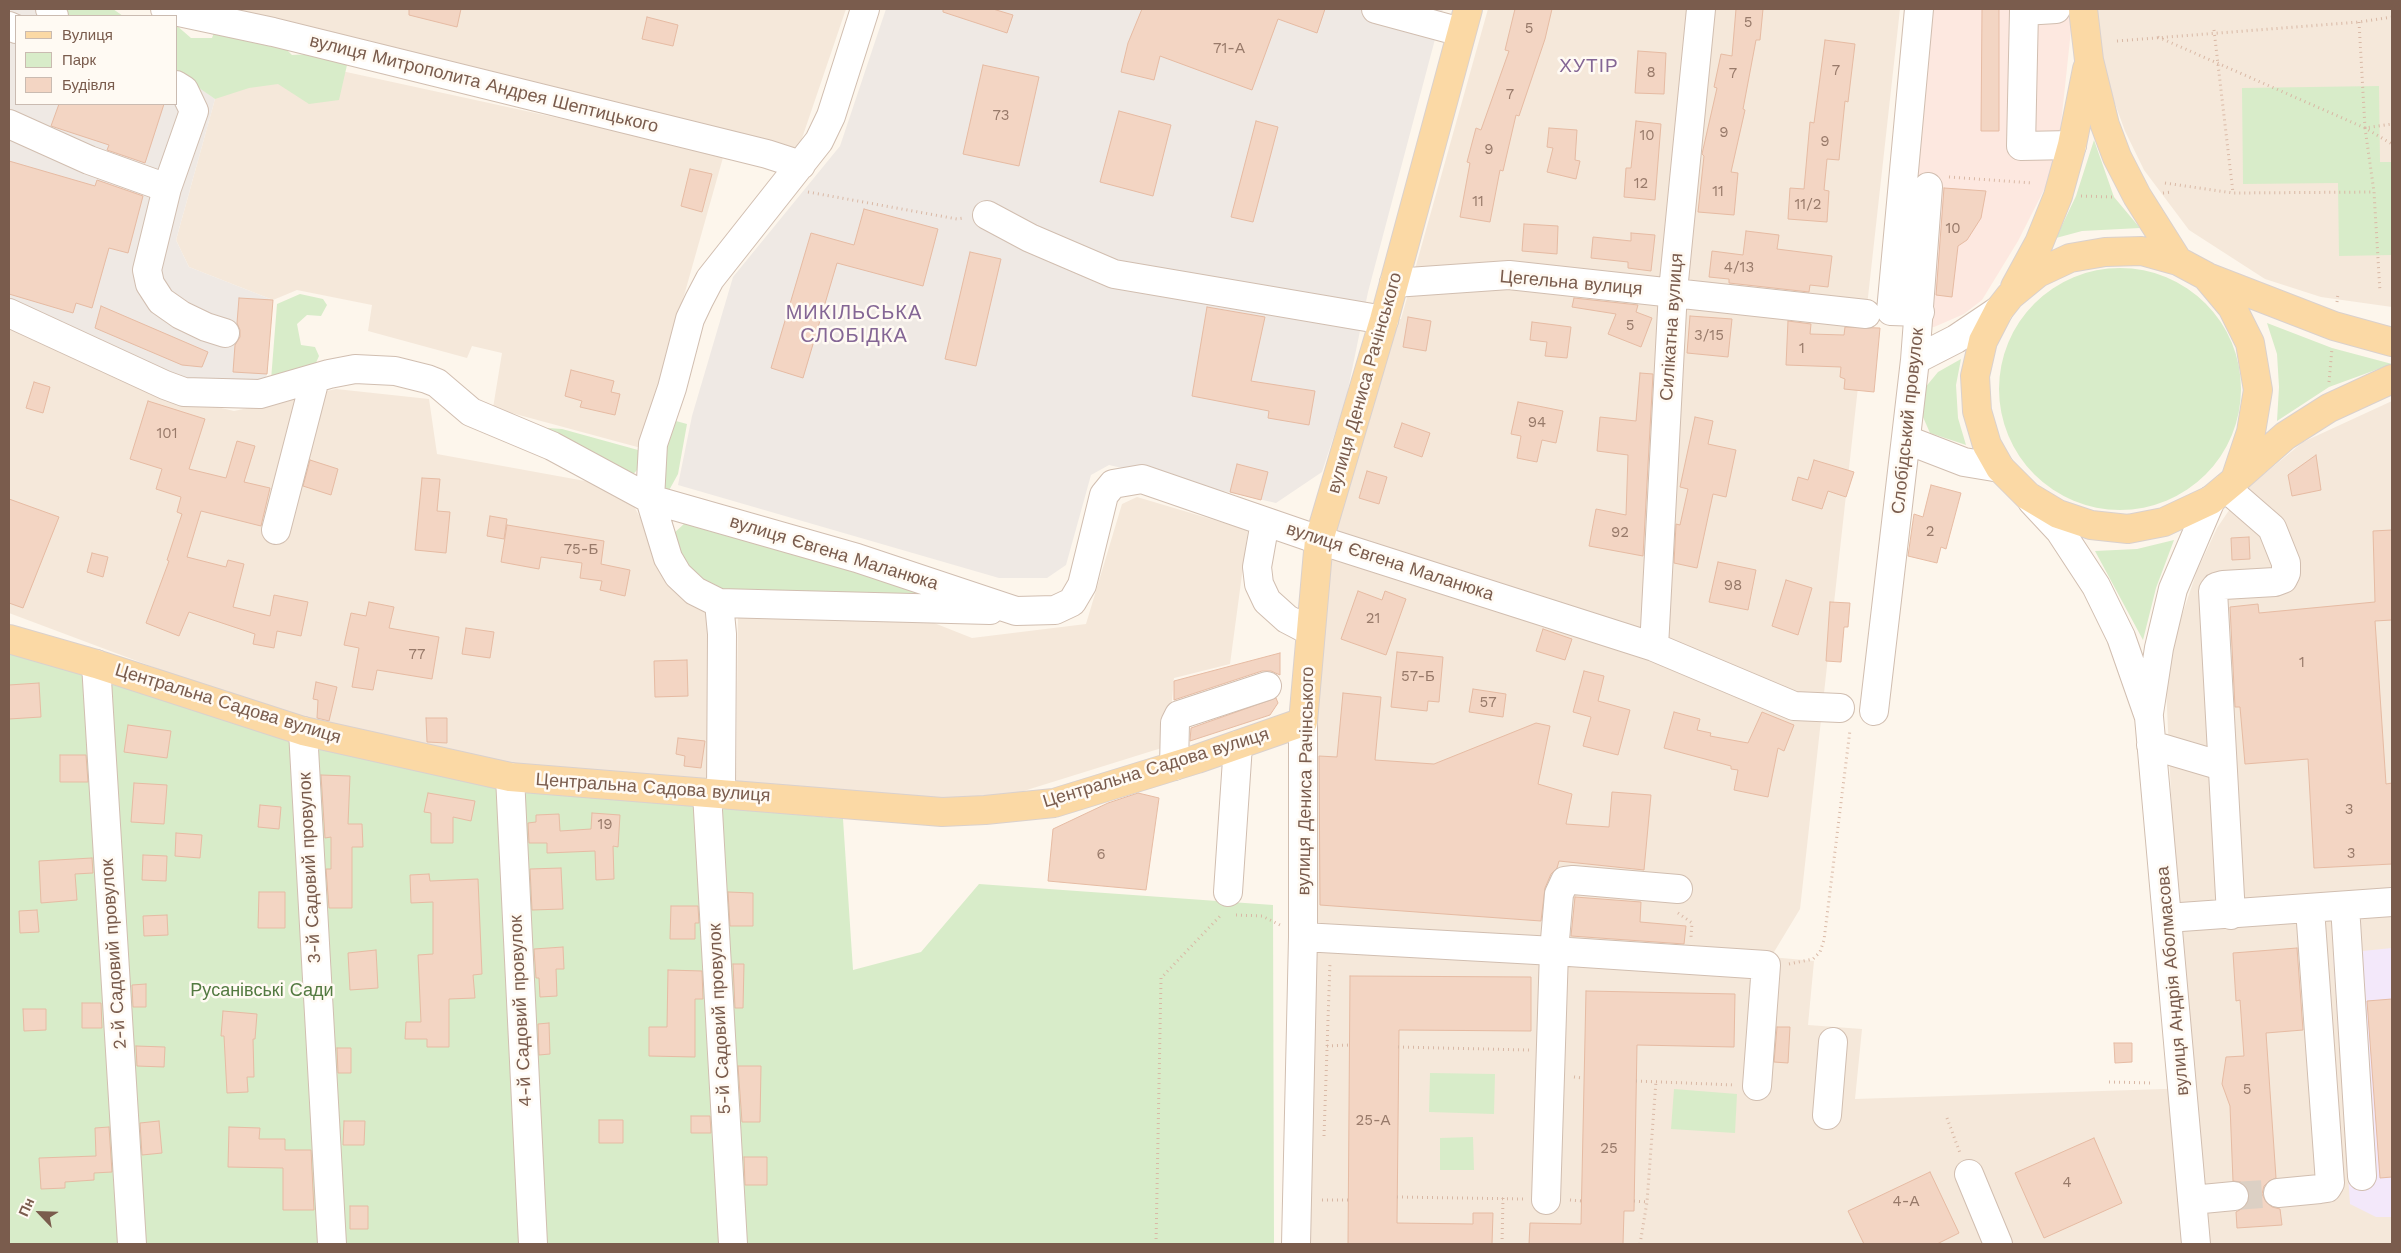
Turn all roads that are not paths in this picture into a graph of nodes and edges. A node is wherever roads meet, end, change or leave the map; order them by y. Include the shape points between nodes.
1 (165, 9) edge
2 (865, 9) edge
3 (1376, 9) edge
4 (1701, 9) edge
5 (1919, 9) edge
6 (2056, 9) edge
7 (2083, 9) edge
8 (1464, 20) edge
9 (2089, 60) junction
10 (178, 86) edge
11 (9, 124) edge
12 (2072, 145) junction
13 (801, 165) junction
14 (1936, 182) road end
15 (167, 188) junction
16 (987, 216) road end
17 (2178, 261) junction
18 (2206, 276) junction
19 (1394, 283) junction
20 (1673, 292) junction
21 (2005, 303) junction
22 (1920, 312) junction
23 (9, 313) edge
24 (1866, 314) dead end
25 (1384, 320) junction
26 (225, 333) dead end
27 (2392, 342) edge
28 (1916, 360) junction
29 (315, 379) junction
30 (2392, 379) edge
31 (1907, 440) junction
32 (2000, 468) junction
33 (2224, 489) junction
34 (2028, 496) junction
35 (650, 499) junction
36 (1265, 522) junction
37 (276, 530) dead end
38 (1319, 540) junction
39 (719, 603) junction
40 (1016, 611) junction
41 (1310, 631) junction
42 (9, 640) edge
43 (1654, 647) junction
44 (96, 664) junction
45 (1268, 686) dead end
46 (1840, 708) road end
47 (1874, 711) dead end
48 (2148, 717) junction
49 (1303, 722) junction
50 (302, 731) junction
51 (1238, 745) junction
52 (2151, 745) junction
53 (1174, 766) junction
54 (2222, 766) junction
55 (510, 777) junction
56 (714, 793) junction
57 (1678, 889) road end
58 (1228, 892) dead end
59 (2392, 902) edge
60 (2345, 906) junction
61 (2310, 909) junction
62 (2231, 915) junction
63 (2167, 918) junction
64 (1303, 937) junction
65 (1554, 951) junction
66 (1833, 1042) dead end
67 (1757, 1086) road end
68 (1828, 1115) dead end
69 (1969, 1174) road end
70 (2362, 1176) dead end
71 (2278, 1193) tunnel mouth
72 (2234, 1196) tunnel mouth
73 (1546, 1200) road end
74 (2192, 1200) junction
75 (132, 1244) edge
76 (332, 1244) edge
77 (533, 1244) edge
78 (732, 1244) edge
79 (1296, 1244) edge
80 (1998, 1244) edge
81 (2196, 1244) edge

1 - 13 street, вулиця Митрополита Андрея Шептицького via 312,42
2 - 13 street via 831,116 819,141
3 - 8 street
4 - 20 street, Силікатна вулиця
5 - 22 street, Слобідський провулок via 1892,311
6 - 12 street via 2024,10 2021,146
7 - 9 main road
8 - 19 main road, вулиця Дениса Рачінського
9 - 12 main road
9 - 17 main road via 2105,125 2118,157 2137,196
10 - 15 street via 184,90 194,111
11 - 15 street via 89,160
12 - 21 main road via 2058,196 2039,243
13 - 35 street via 710,279 690,319 653,444
14 - 22 street
15 - 26 street via 147,270 150,284 161,301 181,315
16 - 25 street via 1114,274
17 - 18 main road
17 - 21 main road via 2142,251 2124,250 2070,258 2038,273
18 - 27 main road via 2334,326
18 - 33 main road via 2232,307 2250,343 2258,390 2251,432
19 - 20 street, Цегельна вулиця via 1509,274
19 - 25 main road, вулиця Дениса Рачінського
20 - 24 street, Цегельна вулиця
20 - 43 street, Силікатна вулиця
21 - 28 street via 1956,339
21 - 32 main road via 1983,341 1975,376 1976,411 1987,445
22 - 28 street, Слобідський провулок
23 - 29 street, вулиця Євгена Маланюка via 184,392 260,394
25 - 38 main road, вулиця Дениса Рачінського
28 - 31 street, Слобідський провулок
29 - 35 street, вулиця Євгена Маланюка via 356,370 395,370 427,379 437,383 477,415 552,446
29 - 37 street
30 - 33 main road via 2329,408 2285,436
31 - 32 street via 1964,462
31 - 47 street, Слобідський провулок
32 - 34 main road
33 - 34 main road via 2164,522 2128,529 2091,525 2058,514
33 - 48 street, вулиця Андрія Аболмасова via 2173,589
33 - 54 street via 2272,528 2286,563 2286,573 2283,579 2274,582 2222,585 2213,591
34 - 48 street, вулиця Андрія Аболмасова via 2060,531 2096,586 2121,637
35 - 39 street, вулиця Євгена Маланюка via 668,558 678,575 695,591
35 - 40 street, вулиця Євгена Маланюка via 857,558
36 - 38 street, вулиця Євгена Маланюка
36 - 40 street, вулиця Євгена Маланюка via 1142,479 1113,484 1104,496 1082,584 1072,602 1055,610
36 - 41 street via 1257,567 1259,584 1273,607
38 - 41 main road, вулиця Дениса Рачінського
38 - 43 street, вулиця Євгена Маланюка
39 - 40 street, вулиця Євгена Маланюка
39 - 56 street via 722,634
41 - 49 main road, вулиця Дениса Рачінського
42 - 44 main road, Центральна Садова вулиця
43 - 46 street, вулиця Євгена Маланюка via 1794,706
44 - 50 main road, Центральна Садова вулиця
44 - 75 street, 2-й Садовий провулок
45 - 53 street via 1179,715
48 - 52 street, вулиця Андрія Аболмасова
49 - 51 main road, Центральна Садова вулиця
49 - 64 street, вулиця Дениса Рачінського
50 - 55 main road, Центральна Садова вулиця
50 - 76 street, 3-й Садовий провулок
51 - 53 main road, Центральна Садова вулиця
51 - 58 street
52 - 54 street
52 - 63 street, вулиця Андрія Аболмасова
53 - 56 main road, Центральна Садова вулиця via 1054,803 985,810 942,812
54 - 62 street
55 - 56 main road, Центральна Садова вулиця
55 - 77 street, 4-й Садовий провулок
56 - 78 street, 5-й Садовий провулок
57 - 65 street via 1565,882 1559,894
59 - 60 street
60 - 61 street
60 - 70 street
61 - 62 street
61 - 71 street via 2330,1183 2320,1190
62 - 63 street
63 - 74 street, вулиця Андрія Аболмасова
64 - 65 street
64 - 79 street, вулиця Дениса Рачінського
65 - 67 street via 1766,966
65 - 73 street
66 - 68 street
69 - 80 street
72 - 74 street
74 - 81 street, вулиця Андрія Аболмасова

